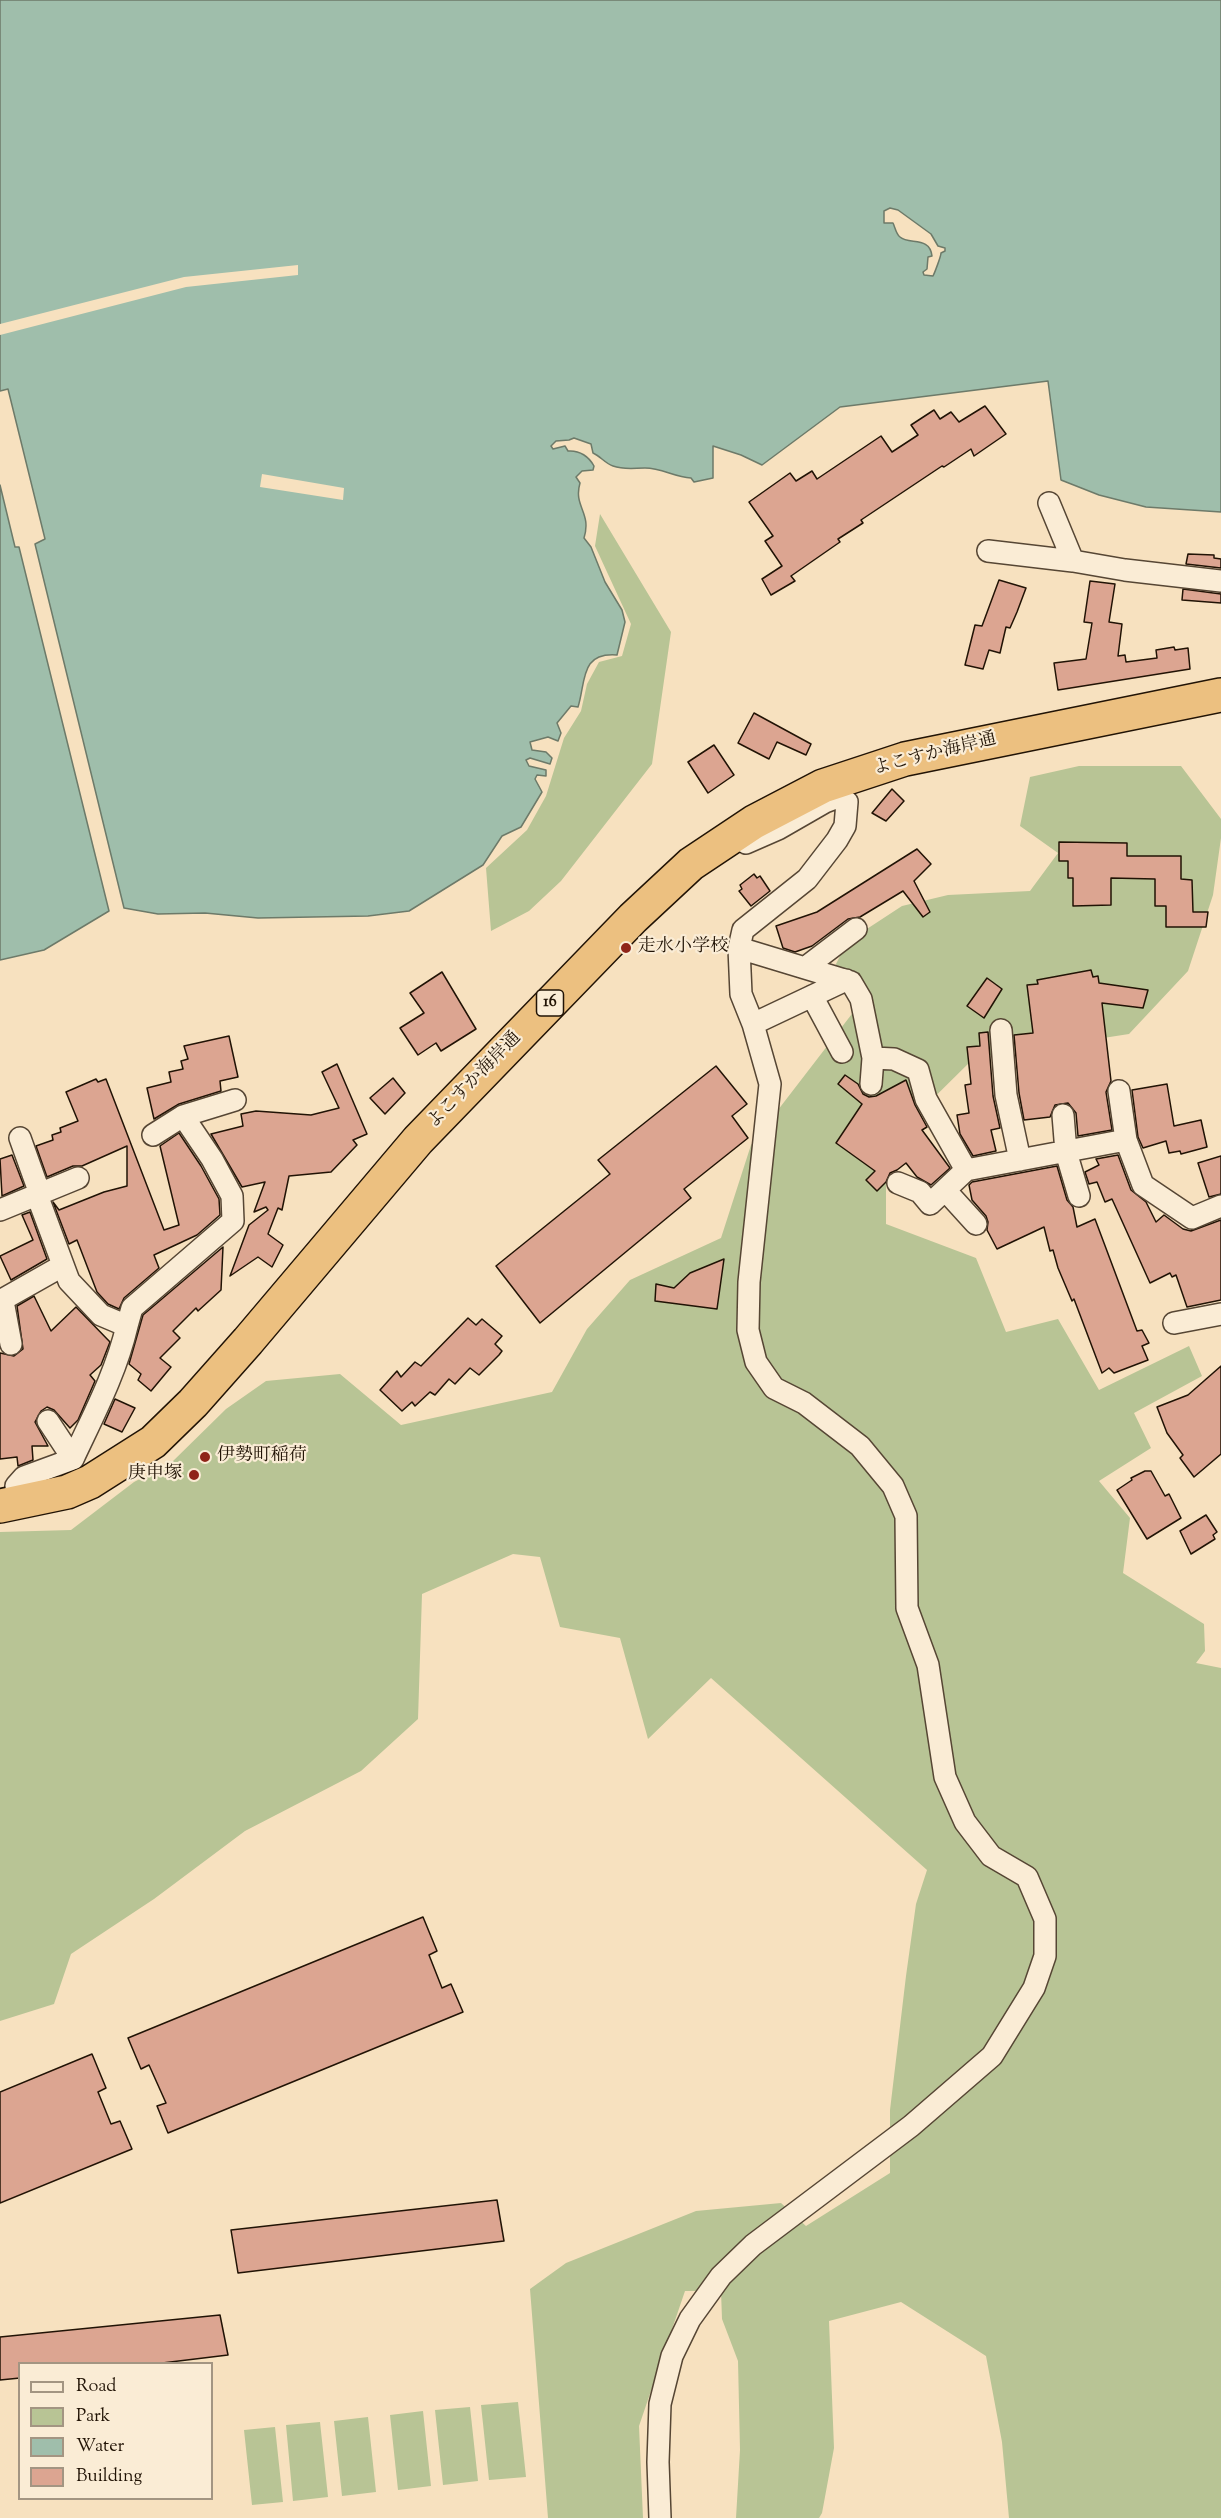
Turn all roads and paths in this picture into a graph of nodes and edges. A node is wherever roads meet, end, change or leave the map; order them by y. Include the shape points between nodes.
1 (1049, 503) dead end
2 (988, 551) dead end
3 (1073, 561) junction
4 (1221, 581) edge
5 (1221, 695) edge
6 (691, 864) junction
7 (856, 929) dead end
8 (739, 948) junction
9 (806, 967) junction
10 (846, 980) junction
11 (812, 996) junction
12 (753, 1024) junction
13 (1001, 1030) dead end
14 (842, 1052) dead end
15 (873, 1058) junction
16 (871, 1084) dead end
17 (1119, 1091) dead end
18 (235, 1100) dead end
19 (1063, 1115) dead end
20 (183, 1116) junction
21 (153, 1135) dead end
22 (20, 1137) dead end
23 (1126, 1140) junction
24 (1066, 1152) junction
25 (1020, 1160) junction
26 (966, 1170) junction
27 (78, 1178) dead end
28 (898, 1183) dead end
29 (946, 1191) junction
30 (38, 1194) junction
31 (1079, 1196) dead end
32 (1221, 1206) edge
33 (0, 1210) edge
34 (976, 1224) dead end
35 (62, 1266) junction
36 (1, 1301) edge
37 (1221, 1314) edge
38 (1173, 1323) dead end
39 (127, 1326) junction
40 (11, 1344) dead end
41 (48, 1421) dead end
42 (73, 1460) junction
43 (10, 1504) edge
44 (660, 2518) edge

1 - 3 street
2 - 3 street
3 - 4 street
5 - 6 highway, よこすか海岸通 / 16 via 905,759 823,786 754,822
6 - 8 street via 778,829 825,802 838,797 847,802 845,826 837,840 807,879 743,930
6 - 43 highway, よこすか海岸通 / 16 via 633,918 418,1140 248,1341 153,1442 67,1492
7 - 9 street
8 - 9 street
8 - 12 street via 741,994
9 - 10 street
10 - 11 street
10 - 15 street via 861,999
11 - 12 street
11 - 14 street
12 - 44 street via 770,1084 749,1282 748,1330 756,1362 774,1388 804,1403 860,1446 893,1486 906,1516 907,1608 928,1665 945,1777 964,1822 991,1856 1027,1877 1045,1919 1045,1956 1034,1988 992,2056 911,2126 753,2245 721,2276 690,2319 672,2356 660,2404
13 - 25 street via 1006,1095
15 - 16 street
15 - 26 street via 894,1059 918,1070 926,1099
17 - 23 street
18 - 20 street
19 - 24 street
20 - 21 street
20 - 39 street via 232,1196 233,1221 132,1308
22 - 30 street
23 - 24 street
23 - 32 street via 1143,1185 1192,1218
24 - 25 street
24 - 31 street
25 - 26 street
26 - 29 street
27 - 30 street
28 - 29 street via 920,1192 930,1204
29 - 34 street
30 - 33 street
30 - 35 street
35 - 36 street
35 - 39 street via 69,1281 101,1315
36 - 40 street
37 - 38 street
39 - 42 street via 105,1391
41 - 42 street
42 - 43 street via 24,1477

